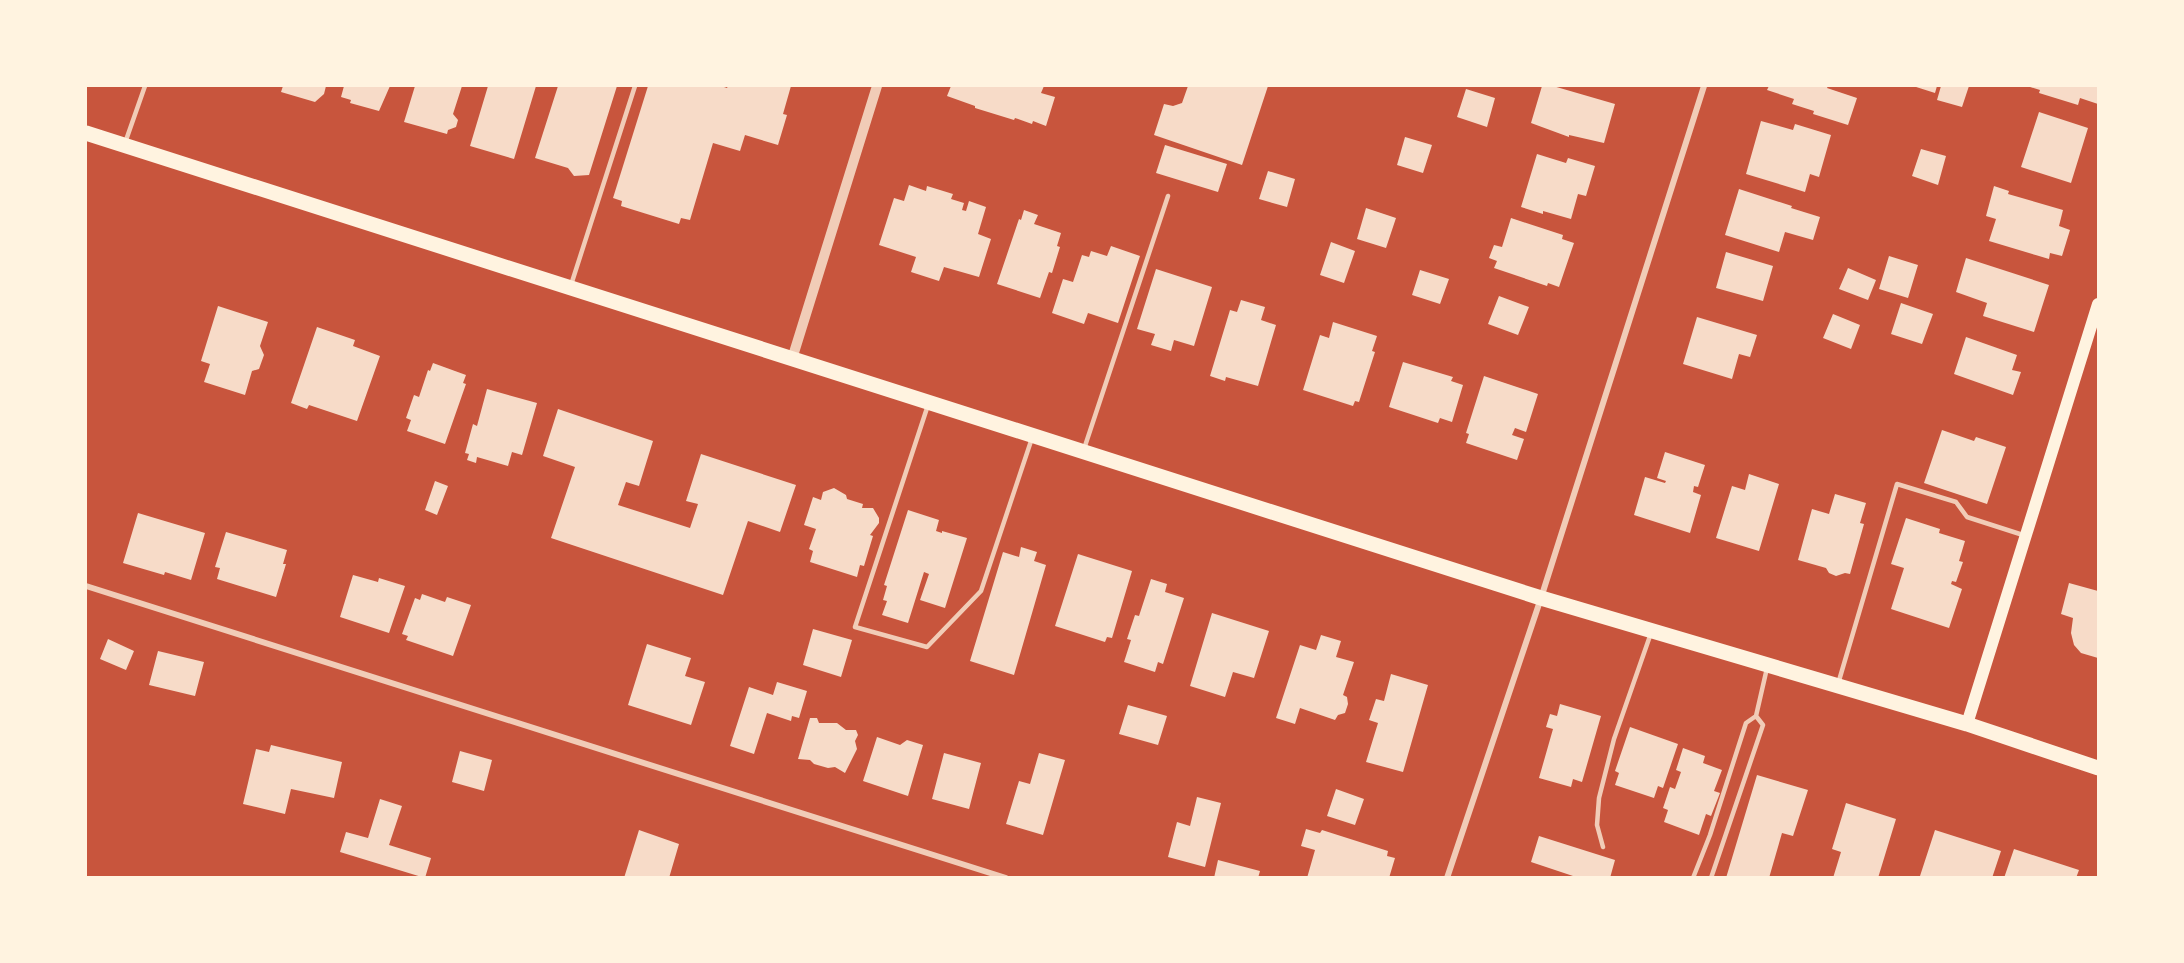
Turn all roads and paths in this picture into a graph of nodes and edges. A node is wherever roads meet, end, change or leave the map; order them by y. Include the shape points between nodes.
1 (145, 86) edge
2 (635, 86) edge
3 (877, 86) edge
4 (1704, 86) edge
5 (86, 133) edge
6 (124, 145) junction
7 (1168, 196) dead end
8 (570, 288) junction
9 (2098, 304) edge
10 (792, 359) junction
11 (929, 403) junction
12 (1032, 436) junction
13 (1083, 452) junction
14 (2026, 536) junction
15 (86, 585) edge
16 (1540, 598) junction
17 (1651, 631) junction
18 (1767, 665) junction
19 (1837, 686) junction
20 (1756, 716) junction
21 (1967, 724) junction
22 (2098, 768) edge
23 (1603, 847) dead end
24 (1006, 878) edge
25 (1447, 878) edge
26 (1694, 878) edge
27 (1711, 878) edge

1 - 6 lane
2 - 8 lane
3 - 10 street
4 - 16 street
5 - 6 main road
6 - 8 main road
7 - 13 lane
8 - 10 main road
9 - 14 main road
10 - 11 main road
11 - 12 main road
11 - 12 lane via 855,627 927,647 981,591
12 - 13 main road
13 - 16 main road
14 - 19 lane via 1967,518 1956,502 1897,484
14 - 21 main road
15 - 24 street
16 - 17 main road
16 - 25 street
17 - 18 main road
17 - 23 lane via 1614,739 1599,798 1597,825
18 - 19 main road
18 - 20 lane
19 - 21 main road
20 - 26 lane via 1746,723
20 - 27 lane via 1763,726
21 - 22 main road

